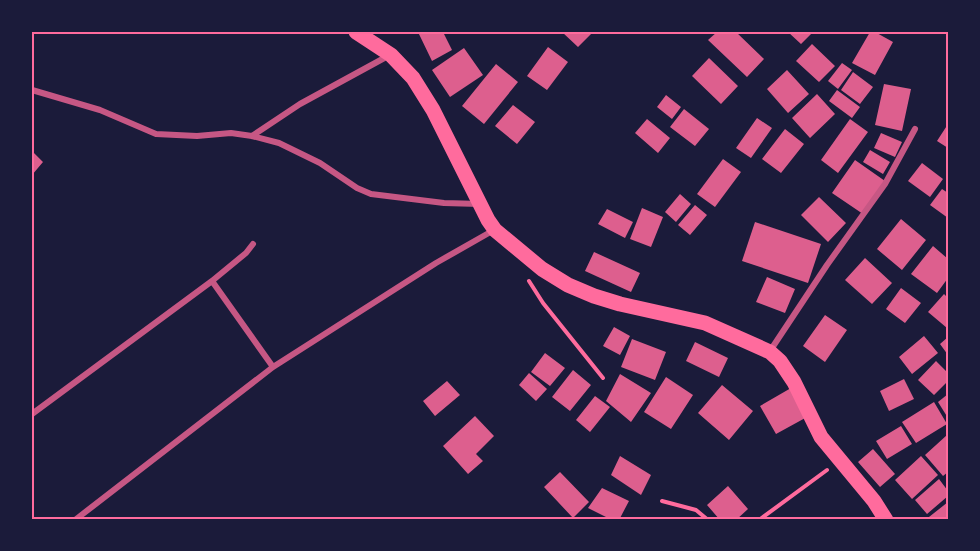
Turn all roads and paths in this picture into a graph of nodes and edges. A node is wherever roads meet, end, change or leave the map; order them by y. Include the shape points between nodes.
1 (356, 32) edge
2 (391, 55) junction
3 (32, 90) edge
4 (915, 129) dead end
5 (252, 136) junction
6 (481, 204) junction
7 (495, 230) junction
8 (253, 244) dead end
9 (526, 276) dead end
10 (212, 281) junction
11 (770, 352) junction
12 (273, 367) junction
13 (603, 378) dead end
14 (32, 414) edge
15 (839, 461) junction
16 (662, 501) dead end
17 (75, 519) edge
18 (708, 519) edge
19 (759, 519) edge
20 (886, 519) edge

1 - 2 main road
2 - 5 street via 300,104
2 - 6 main road via 413,78 433,110
3 - 5 street via 100,110 156,134
4 - 11 street via 874,200
5 - 6 street via 279,143 371,194
6 - 7 main road
7 - 11 main road via 542,269 594,297 705,323
7 - 12 street
8 - 10 street
9 - 13 path
10 - 12 street
10 - 14 street
11 - 15 main road via 794,382 821,437
12 - 17 street
15 - 19 path
15 - 20 main road
16 - 18 path via 696,510

